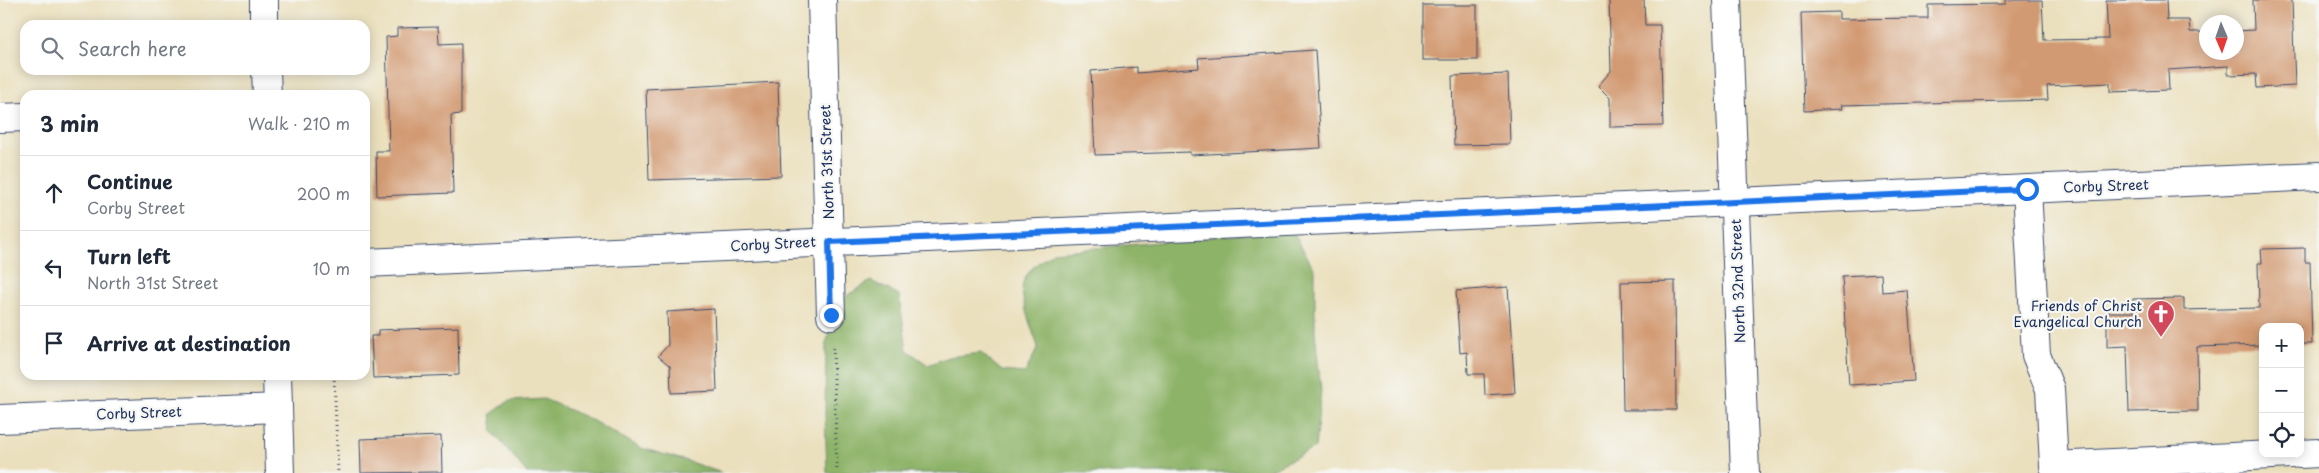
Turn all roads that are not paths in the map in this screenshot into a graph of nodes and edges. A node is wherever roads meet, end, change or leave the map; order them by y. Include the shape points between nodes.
1 (264, 0) edge
2 (822, 0) edge
3 (1727, 0) edge
4 (264, 20) edge
5 (266, 75) edge
6 (267, 90) edge
7 (20, 117) edge
8 (0, 118) edge
9 (2319, 176) edge
10 (2027, 189) junction
11 (1735, 202) junction
12 (829, 242) junction
13 (370, 263) edge
14 (831, 315) road end
15 (277, 380) edge
16 (278, 408) junction
17 (0, 419) edge
18 (2319, 453) edge
19 (2304, 454) edge
20 (2259, 456) edge
21 (280, 473) edge
22 (1745, 473) edge

1 - 4 street
2 - 12 street, North 31st Street
3 - 11 street, North 32nd Street
5 - 6 street
7 - 8 street
9 - 10 street, Corby Street
10 - 11 street, Corby Street
10 - 20 street via 2036,355 2050,389 2054,466
11 - 12 street, Corby Street
11 - 22 street, North 32nd Street
12 - 13 street, Corby Street
12 - 14 street, North 31st Street
15 - 16 street
16 - 17 street, Corby Street
16 - 21 street
18 - 19 street

